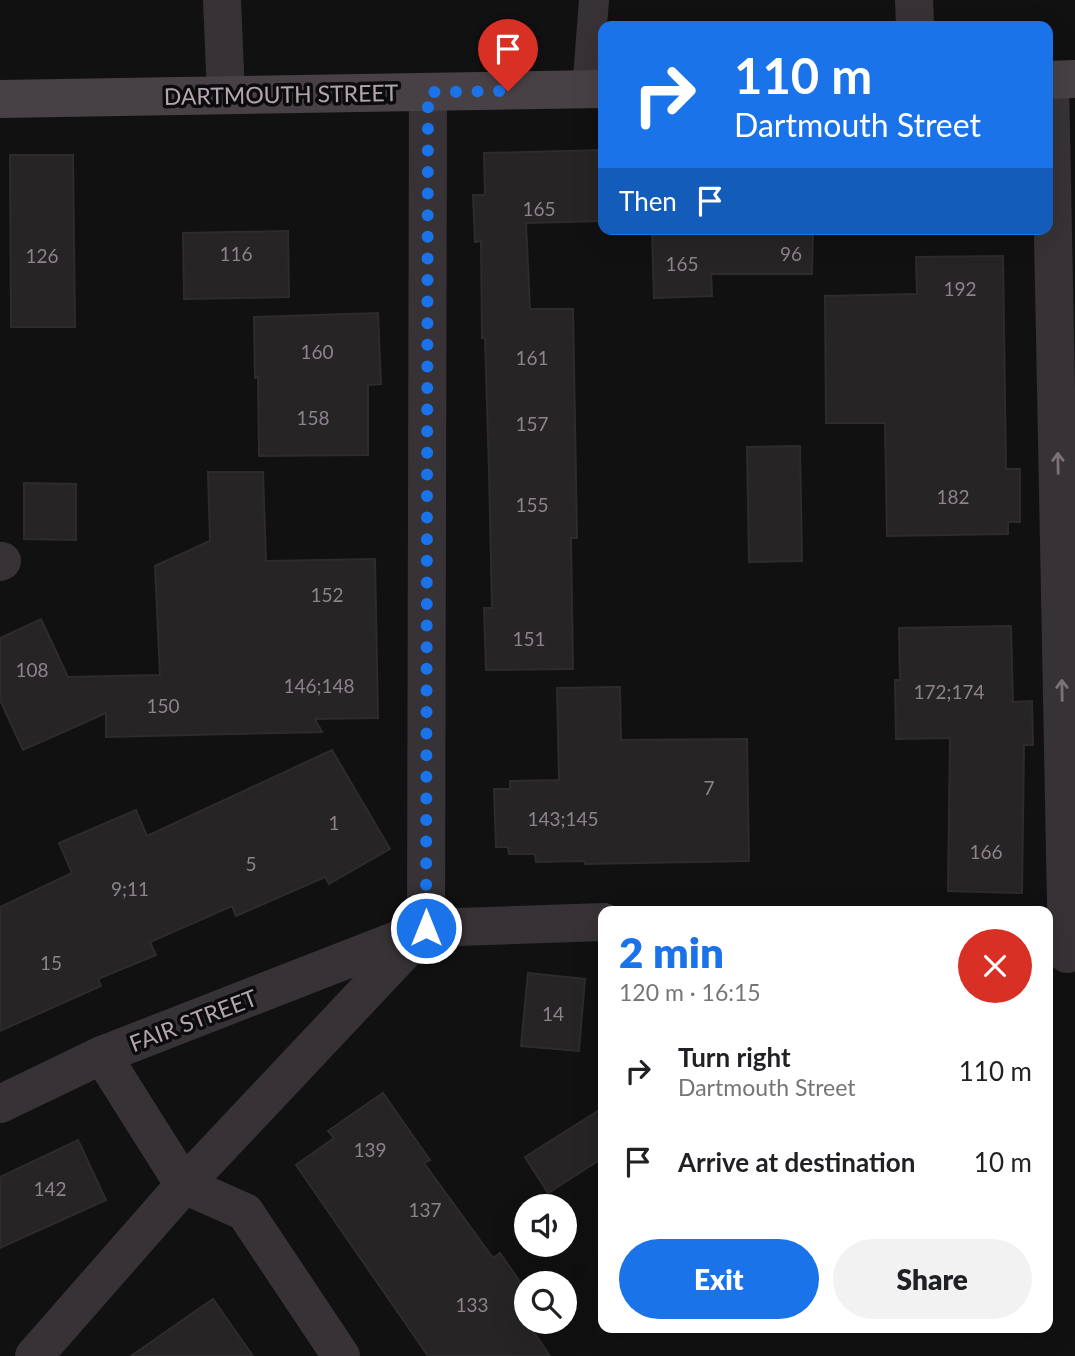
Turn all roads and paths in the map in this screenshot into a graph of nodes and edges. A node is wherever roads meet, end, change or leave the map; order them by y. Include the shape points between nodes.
1 (222, 0) edge
2 (594, 0) edge
3 (914, 0) edge
4 (915, 21) edge
5 (1058, 80) edge
6 (595, 90) edge
7 (428, 92) junction
8 (226, 95) junction
9 (0, 99) edge
10 (598, 922) edge
11 (426, 928) junction
12 (1063, 955) edge
13 (102, 1055) junction
14 (0, 1104) edge
15 (184, 1185) junction
16 (34, 1356) edge
17 (341, 1356) edge

1 - 8 street
2 - 6 lane
3 - 4 street
12 -> 5 street
6 - 7 main road, DARTMOUTH STREET
7 - 8 main road, DARTMOUTH STREET
7 - 11 street
8 - 9 main road, DARTMOUTH STREET
10 - 11 street, FAIR STREET
11 - 13 street, FAIR STREET
11 - 15 street
13 - 14 street
13 - 15 street, FAIR STREET
15 - 16 street
15 - 17 street via 244,1212

